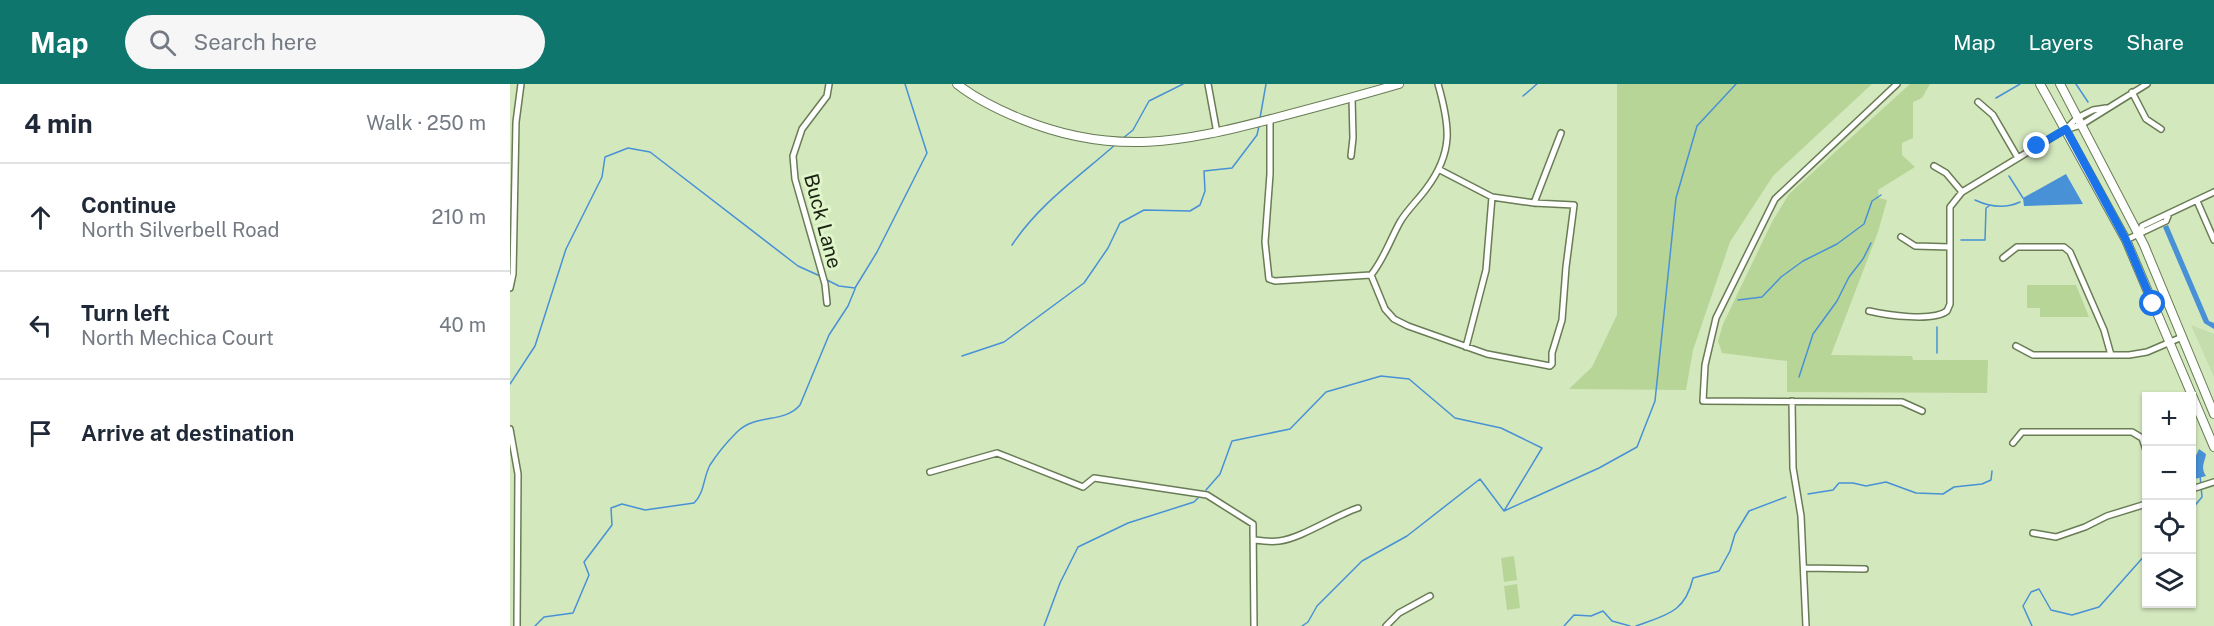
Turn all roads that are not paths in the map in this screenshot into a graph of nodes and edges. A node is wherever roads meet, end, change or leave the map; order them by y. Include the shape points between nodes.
1 (521, 84) edge
2 (829, 84) edge
3 (957, 84) edge
4 (1208, 84) edge
5 (1399, 84) edge
6 (1438, 84) edge
7 (1897, 84) edge
8 (2040, 84) edge
9 (2060, 84) edge
10 (2147, 84) edge
11 (2132, 92) junction
12 (1352, 97) junction
13 (1978, 102) dead end
14 (1270, 119) junction
15 (2079, 122) junction
16 (2066, 129) junction
17 (2161, 129) dead end
18 (1217, 133) junction
19 (1561, 133) dead end
20 (1351, 156) dead end
21 (2018, 158) junction
22 (1934, 166) dead end
23 (1440, 170) junction
24 (1962, 192) junction
25 (2214, 192) edge
26 (1492, 196) junction
27 (2196, 201) junction
28 (1534, 203) junction
29 (2139, 232) junction
30 (1900, 237) dead end
31 (2126, 240) junction
32 (2214, 240) edge
33 (1950, 247) junction
34 (2003, 258) dead end
35 (512, 263) edge
36 (1371, 275) junction
37 (510, 288) edge
38 (827, 303) dead end
39 (1869, 311) dead end
40 (2182, 337) junction
41 (2169, 343) junction
42 (2016, 346) dead end
43 (1467, 347) junction
44 (2111, 355) junction
45 (1792, 401) junction
46 (1922, 411) dead end
47 (2214, 414) edge
48 (510, 429) edge
49 (2013, 443) dead end
50 (2145, 446) edge
51 (2214, 447) edge
52 (930, 472) dead end
53 (518, 474) junction
54 (510, 480) edge
55 (2214, 482) edge
56 (2196, 487) edge
57 (2142, 505) edge
58 (1358, 508) dead end
59 (2033, 533) dead end
60 (1255, 540) junction
61 (1805, 568) junction
62 (1865, 569) dead end
63 (1430, 596) dead end
64 (517, 626) edge
65 (1254, 626) edge
66 (1386, 626) edge
67 (1806, 626) edge

1 - 35 street via 516,122
2 - 38 street, Buck Lane via 827,96 802,129 793,156 795,179
3 - 18 main road via 1006,113 1086,138 1159,142
4 - 18 street
5 - 12 main road
6 - 23 street via 1448,117
7 - 45 street via 1775,199 1716,318 1703,401
8 - 16 main road
9 - 15 main road
10 - 11 street
11 - 15 street via 2101,114
11 - 17 street via 2146,118
12 - 14 main road
12 - 20 street
13 - 21 street via 1993,115
14 - 18 main road
14 - 36 street via 1265,242 1269,279
15 - 16 street
15 - 29 main road
16 - 21 street
16 - 31 main road
19 - 28 street
21 - 24 street
22 - 24 street via 1946,172
23 - 26 street
23 - 36 street via 1401,220 1381,263
24 - 33 street via 1950,207
25 - 27 street
26 - 28 street
26 - 43 street via 1486,270
27 - 29 street via 2168,216 2166,221
27 - 32 street
28 - 43 street via 1574,205 1562,320 1550,366
29 - 31 street
29 - 40 main road
30 - 33 street via 1915,246
31 - 41 main road
33 - 39 street via 1947,311 1935,316
34 - 44 street via 2017,247 2064,247 2070,252
35 - 37 street
36 - 43 street via 1385,309 1394,319
40 - 41 street
40 - 47 main road
41 - 44 street via 2147,352
41 - 51 main road
42 - 44 street via 2033,355
45 - 46 street via 1902,402
45 - 61 street via 1793,468
48 - 53 street
49 - 50 street via 2022,432 2132,432 2142,438
52 - 60 street via 998,453 1083,487 1094,478 1207,495 1253,524
53 - 54 street
53 - 64 street
55 - 56 street
57 - 59 street via 2056,537
58 - 60 street via 1280,541
60 - 65 street
61 - 62 street
61 - 67 street
63 - 66 street via 1399,613

